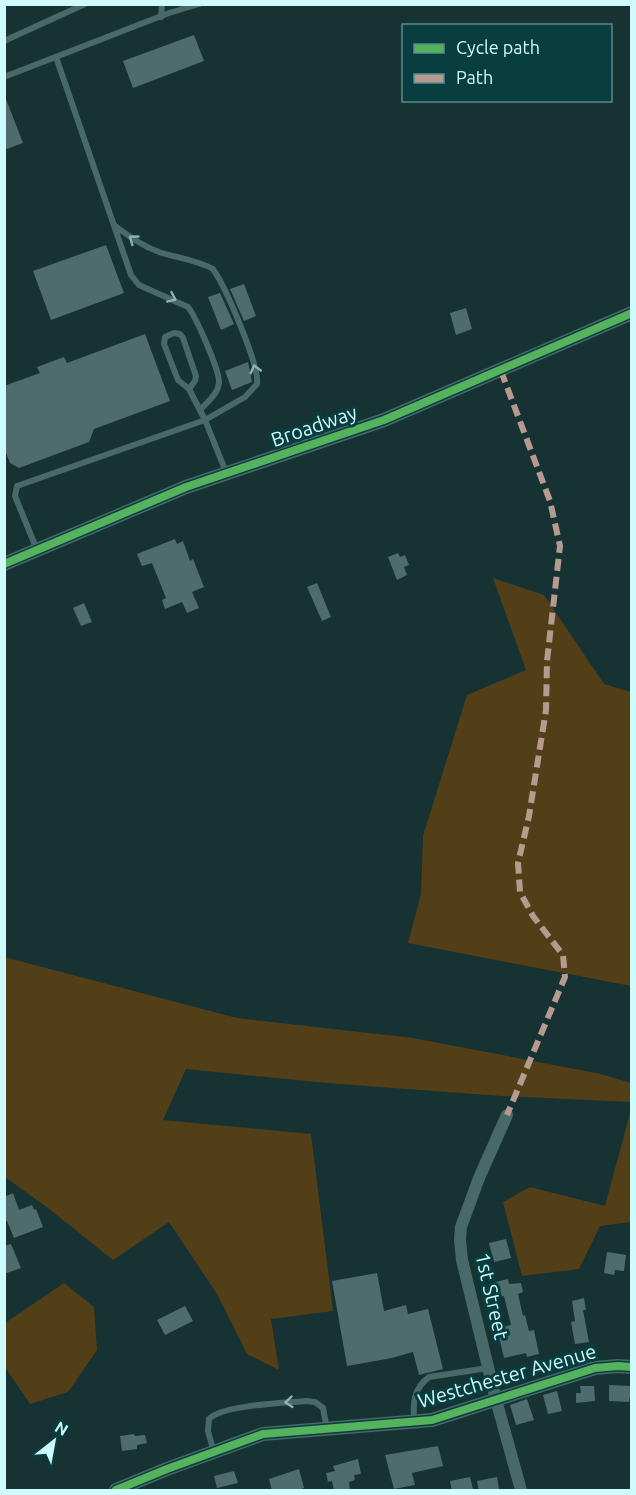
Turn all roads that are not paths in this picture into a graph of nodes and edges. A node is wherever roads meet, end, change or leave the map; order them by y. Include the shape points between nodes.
1 (85, 4) edge
2 (162, 4) edge
3 (199, 4) edge
4 (161, 17) junction
5 (4, 41) edge
6 (56, 57) junction
7 (4, 77) edge
8 (115, 226) junction
9 (632, 313) edge
10 (189, 389) junction
11 (200, 410) junction
12 (205, 420) junction
13 (226, 473) junction
14 (37, 550) junction
15 (4, 564) edge
16 (507, 1115) dead end
17 (488, 1367) junction
18 (632, 1367) edge
19 (496, 1400) junction
20 (414, 1422) junction
21 (327, 1429) junction
22 (214, 1453) junction
23 (134, 1487) edge
24 (116, 1491) edge
25 (521, 1491) edge

1 - 5 lane
2 - 4 lane
3 - 4 lane
4 - 6 lane
6 - 7 lane
6 - 8 lane
8 -> 11 lane via 135,281 184,303 198,325 220,381
12 -> 8 lane via 251,392 258,379 217,275 203,264 140,244
9 - 13 street, Broadway via 384,420
10 - 10 lane via 196,376 183,338 174,333 165,337 164,344 178,380
10 - 11 lane
11 - 12 lane
12 - 13 lane
12 - 14 lane via 17,486 15,496
13 - 14 street, Broadway
14 - 15 street, Broadway
16 - 17 street, 1st Street via 468,1207 460,1240
17 - 19 street, 1st Street
17 - 20 lane via 429,1377 421,1383 413,1400
18 - 19 street, Westchester Avenue via 595,1368
19 - 20 street, Westchester Avenue
19 - 25 street, 1st Street
20 - 21 street, Westchester Avenue
21 - 22 street, Westchester Avenue via 263,1434
21 -> 22 lane via 323,1408 315,1402 248,1406 209,1419
22 - 23 street, Westchester Avenue via 167,1469
23 - 24 street, Westchester Avenue

